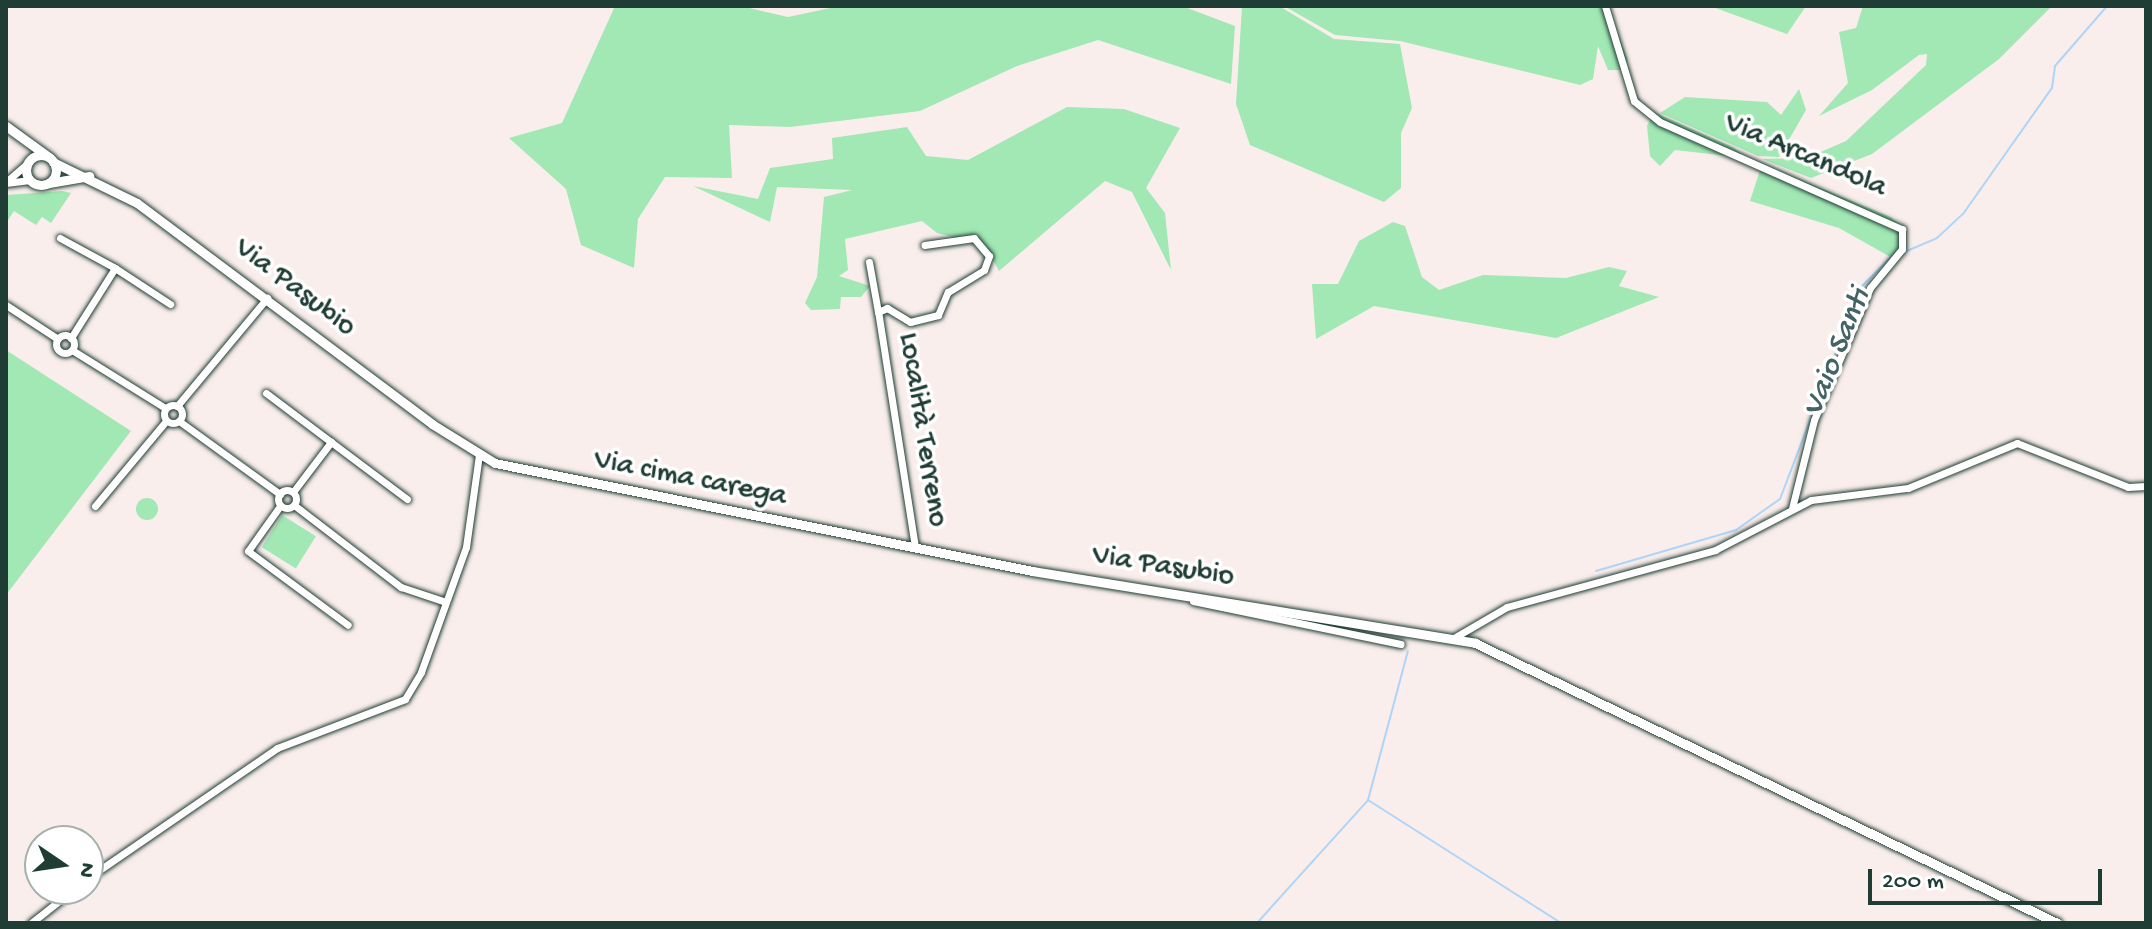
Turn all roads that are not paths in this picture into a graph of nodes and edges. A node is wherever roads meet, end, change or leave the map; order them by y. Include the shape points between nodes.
1 (1605, 6) edge
2 (6, 126) edge
3 (23, 136) junction
4 (51, 160) junction
5 (29, 162) junction
6 (94, 176) junction
7 (30, 180) junction
8 (6, 182) edge
9 (49, 183) junction
10 (60, 238) dead end
11 (924, 245) dead end
12 (869, 262) dead end
13 (115, 268) junction
14 (267, 298) junction
15 (170, 304) dead end
16 (6, 305) edge
17 (878, 316) junction
18 (71, 338) junction
19 (58, 339) junction
20 (72, 350) junction
21 (266, 393) dead end
22 (177, 406) junction
23 (165, 408) junction
24 (166, 421) junction
25 (179, 421) junction
26 (331, 442) junction
27 (462, 445) joint
28 (479, 455) junction
29 (2146, 486) edge
30 (293, 492) junction
31 (280, 494) junction
32 (407, 499) dead end
33 (294, 505) junction
34 (95, 506) dead end
35 (280, 506) junction
36 (1792, 508) junction
37 (915, 547) junction
38 (1156, 591) junction
39 (446, 602) junction
40 (348, 625) dead end
41 (1452, 639) junction
42 (1401, 644) dead end
43 (104, 867) edge
44 (54, 905) edge
45 (31, 923) edge
46 (2057, 923) edge

1 - 36 street, Via Arcandola via 1634,101 1660,122 1902,229 1902,249 1870,288 1814,420
2 - 3 street, Via Pasubio
3 - 4 street, Via Pasubio
3 - 5 street
4 - 5 street, Via Pasubio
4 - 6 street, Via Pasubio
4 - 9 street
5 - 7 street
5 - 8 street
6 - 9 street
6 - 14 street, Via Pasubio
7 - 8 street
7 - 9 street
10 - 13 street
11 - 17 street via 974,238 989,256 984,270 948,292 938,315 910,322 887,308
12 - 17 street, Località Terreno
13 - 15 street
13 - 18 street
14 - 22 street
14 - 27 street, Via Pasubio
16 - 19 street
17 - 37 street, Località Terreno
18 - 19 street
18 - 20 street
19 - 20 street via 60,352
20 - 23 street
21 - 26 street
22 - 23 street
22 - 25 street
23 - 24 street
24 - 25 street
24 - 34 street
25 - 31 street
26 - 30 street
26 - 32 street
27 - 28 street, Via cima carega
28 - 37 street, Via cima carega via 550,477
28 - 39 street via 466,547
29 - 36 street via 2128,487 2017,443 1908,488
30 - 31 street
30 - 33 street
31 - 35 street
33 - 35 street
33 - 39 street via 401,587
35 - 40 street via 248,551
36 - 41 street via 1715,550 1507,607
37 - 38 street, Via Pasubio
38 - 41 street, Via Pasubio
38 - 42 street
39 - 43 street via 405,699 277,748
41 - 46 street via 1511,656 1953,878
44 - 45 street

